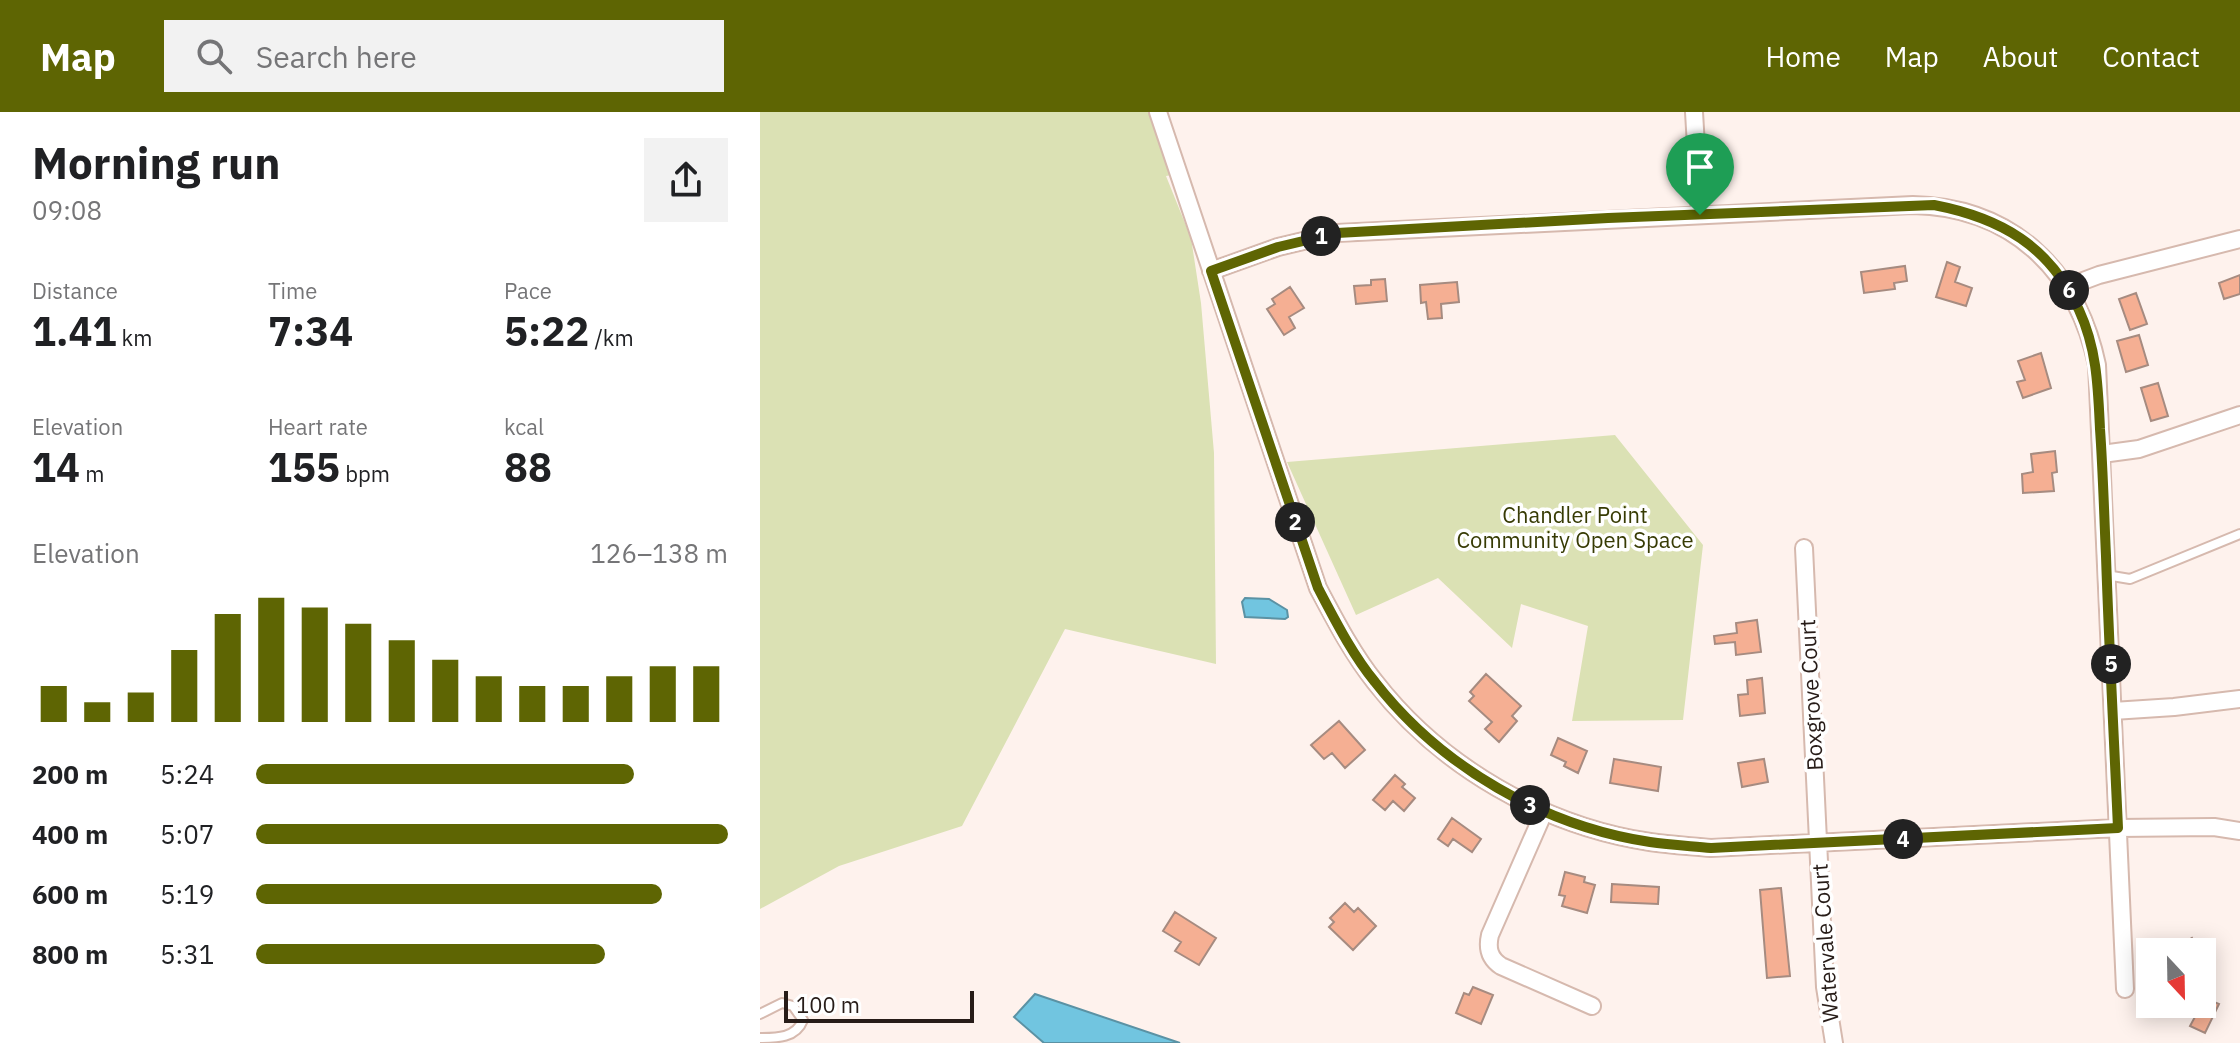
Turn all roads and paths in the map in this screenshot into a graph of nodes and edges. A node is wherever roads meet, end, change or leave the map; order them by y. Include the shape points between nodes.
1 (1158, 112) edge
2 (1694, 112) edge
3 (1700, 215) junction
4 (2240, 239) edge
5 (1211, 271) junction
6 (2067, 287) junction
7 (2240, 415) edge
8 (2102, 454) junction
9 (2240, 534) edge
10 (1804, 548) dead end
11 (2106, 575) junction
12 (2240, 699) edge
13 (2113, 711) junction
14 (1544, 812) junction
15 (2118, 828) junction
16 (2240, 831) edge
17 (1818, 843) junction
18 (2125, 989) dead end
19 (1592, 1006) dead end
20 (760, 1014) edge
21 (760, 1038) edge
22 (1834, 1043) edge

1 - 5 street
2 - 3 street
3 - 5 street via 1337,233
3 - 6 street via 1947,207 1980,217 2031,244
4 - 6 street
5 - 14 street via 1318,588 1341,631 1374,682 1422,732 1484,780
6 - 8 street via 2095,356
7 - 8 street via 2139,449
8 - 11 street
9 - 11 lane via 2130,579
10 - 17 street, Boxgrove Court
11 - 13 street
12 - 13 street
13 - 15 street
14 - 17 street via 1649,842 1711,848
14 - 19 street via 1490,935 1490,952 1501,966
15 - 16 street
15 - 17 street
15 - 18 street
17 - 22 street, Watervale Court via 1825,987
20 - 21 lane via 782,1003 793,1006 803,1020 788,1035

